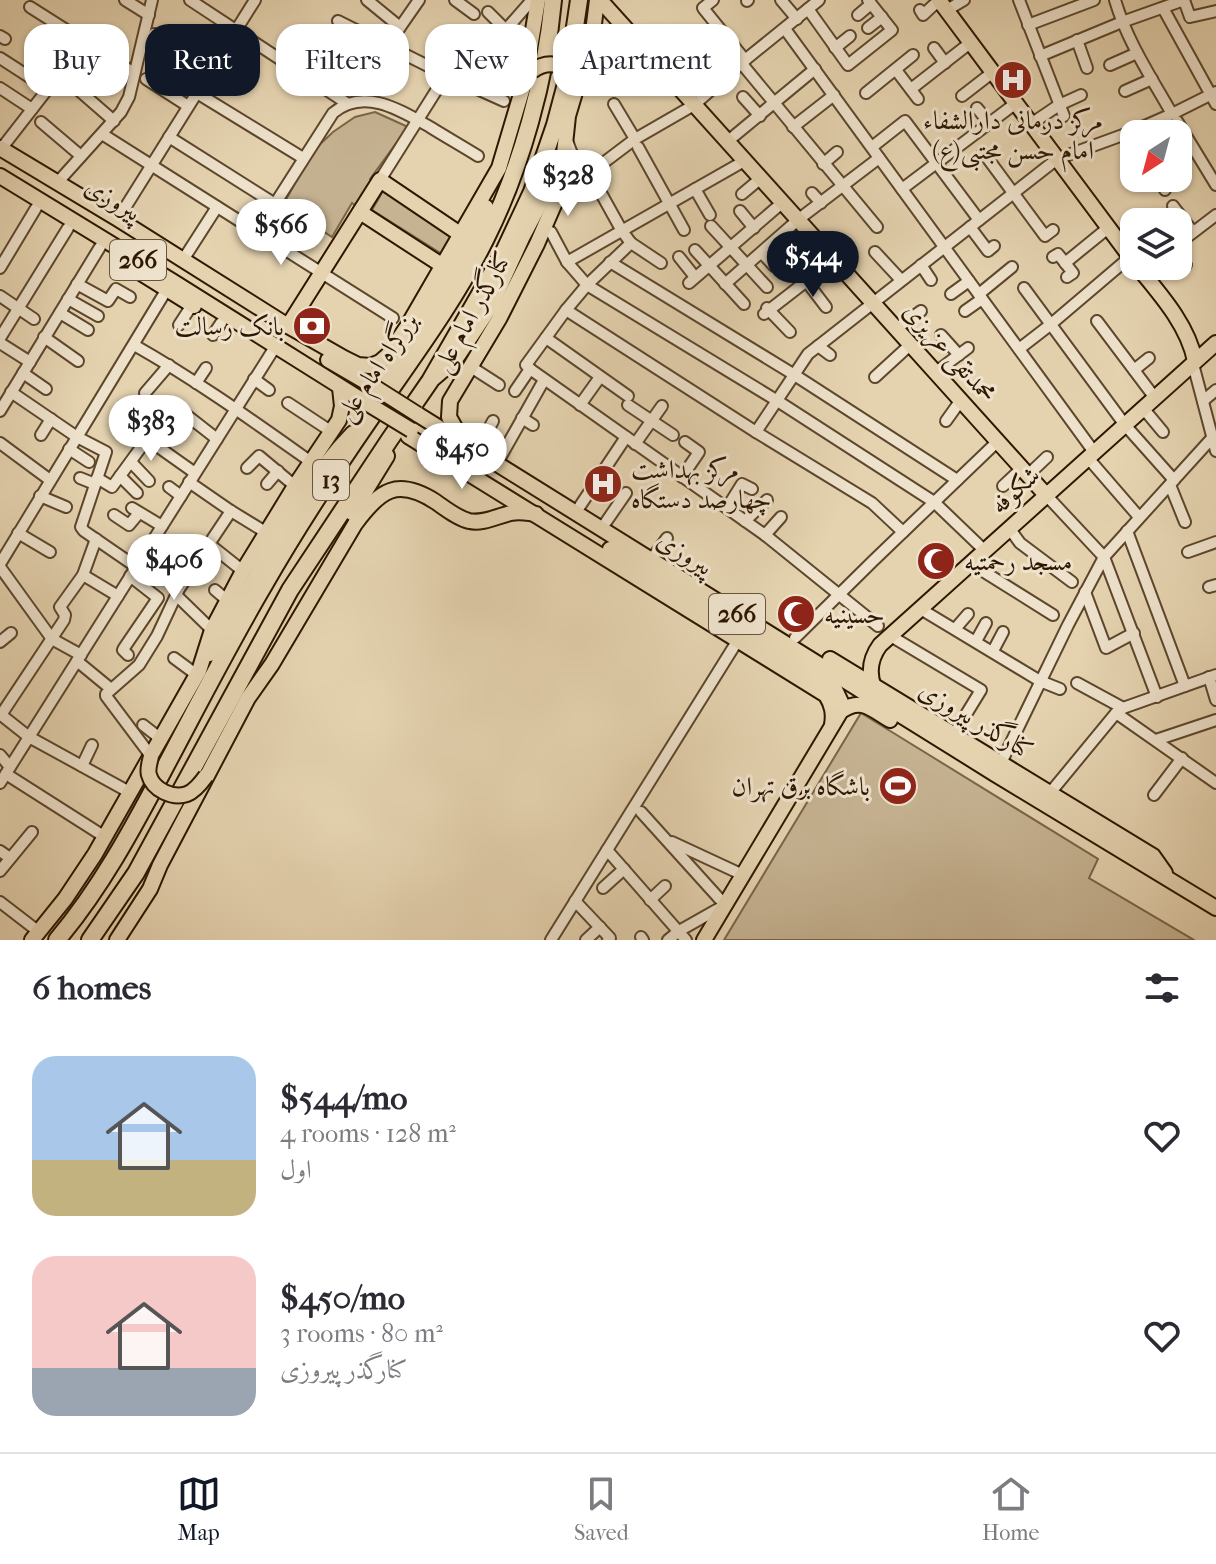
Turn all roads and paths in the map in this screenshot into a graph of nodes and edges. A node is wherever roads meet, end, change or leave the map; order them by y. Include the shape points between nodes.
1 (125, 0) edge
2 (152, 0) edge
3 (190, 0) edge
4 (255, 0) edge
5 (367, 0) edge
6 (419, 0) edge
7 (455, 0) edge
8 (553, 0) edge
9 (579, 0) edge
10 (713, 0) edge
11 (781, 0) edge
12 (819, 0) edge
13 (964, 0) edge
14 (1019, 0) edge
15 (1094, 0) edge
16 (1115, 0) edge
17 (1184, 0) edge
18 (604, 1) edge
19 (529, 2) edge
20 (870, 2) edge
21 (1079, 3) edge
22 (942, 4) edge
23 (30, 7) dead end
24 (1163, 8) junction
25 (808, 9) junction
26 (920, 10) dead end
27 (488, 12) dead end
28 (474, 14) dead end
29 (1214, 14) edge
30 (149, 15) junction
31 (858, 15) dead end
32 (882, 17) junction
33 (797, 19) junction
34 (338, 21) dead end
35 (1122, 22) junction
36 (227, 24) edge
37 (240, 24) edge
38 (344, 24) edge
39 (396, 24) edge
40 (402, 24) edge
41 (500, 24) edge
42 (511, 24) edge
43 (529, 24) edge
44 (596, 24) edge
45 (623, 24) edge
46 (1028, 25) junction
47 (868, 28) dead end
48 (785, 29) junction
49 (850, 36) dead end
50 (1077, 40) junction
51 (970, 43) junction
52 (260, 46) edge
53 (835, 48) junction
54 (934, 48) dead end
55 (1137, 53) junction
56 (913, 55) dead end
57 (1040, 56) junction
58 (0, 58) edge
59 (743, 62) junction
60 (945, 63) junction
61 (740, 65) edge
62 (1110, 65) dead end
63 (1087, 68) dead end
64 (537, 69) edge
65 (815, 69) junction
66 (896, 70) junction
67 (993, 72) junction
68 (134, 73) junction
69 (24, 74) edge
70 (930, 74) junction
71 (1152, 79) junction
72 (938, 84) dead end
73 (0, 88) edge
74 (911, 89) junction
75 (1125, 91) dead end
76 (866, 93) dead end
77 (834, 95) junction
78 (1081, 95) dead end
79 (42, 96) edge
80 (85, 96) edge
81 (172, 96) edge
82 (195, 96) edge
83 (202, 96) edge
84 (433, 96) edge
85 (493, 96) edge
86 (522, 96) edge
87 (574, 96) edge
88 (686, 96) edge
89 (704, 96) edge
90 (962, 96) dead end
91 (743, 97) dead end
92 (1214, 97) edge
93 (918, 99) dead end
94 (504, 101) dead end
95 (1016, 103) junction
96 (348, 104) junction
97 (614, 104) dead end
98 (774, 104) junction
99 (694, 105) junction
100 (188, 106) junction
101 (977, 108) dead end
102 (32, 109) junction
103 (570, 109) junction
104 (1061, 111) junction
105 (760, 116) junction
106 (1174, 118) junction
107 (418, 120) junction
108 (1169, 120) edge
109 (114, 121) junction
110 (41, 122) dead end
111 (990, 124) junction
112 (1031, 124) junction
113 (793, 127) junction
114 (102, 134) junction
115 (169, 137) junction
116 (1120, 138) edge
117 (728, 141) junction
118 (565, 142) junction
119 (636, 143) junction
120 (872, 147) junction
121 (0, 148) edge
122 (837, 152) dead end
123 (983, 152) dead end
124 (81, 156) junction
125 (478, 156) dead end
126 (0, 158) edge
127 (303, 158) junction
128 (879, 158) junction
129 (1057, 159) junction
130 (746, 160) junction
131 (936, 163) junction
132 (823, 164) junction
133 (151, 165) junction
134 (499, 168) junction
135 (591, 175) junction
136 (0, 176) edge
137 (761, 178) junction
138 (380, 180) junction
139 (57, 183) junction
140 (1216, 185) edge
141 (0, 186) edge
142 (842, 187) junction
143 (695, 189) junction
144 (902, 189) junction
145 (560, 191) junction
146 (812, 193) dead end
147 (1013, 193) junction
148 (742, 194) dead end
149 (783, 202) junction
150 (821, 203) junction
151 (38, 204) junction
152 (275, 204) junction
153 (668, 204) junction
154 (1173, 206) dead end
155 (217, 207) junction
156 (740, 211) dead end
157 (360, 212) junction
158 (1216, 215) edge
159 (118, 219) junction
160 (799, 219) junction
161 (974, 223) junction
162 (71, 224) junction
163 (877, 227) dead end
164 (754, 228) junction
165 (1108, 228) junction
166 (684, 230) dead end
167 (1053, 230) dead end
168 (622, 231) junction
169 (257, 232) junction
170 (551, 232) dead end
171 (1193, 232) joint
172 (460, 234) junction
173 (1120, 242) edge
174 (102, 243) junction
175 (631, 243) junction
176 (994, 246) dead end
177 (944, 247) junction
178 (731, 248) junction
179 (695, 250) dead end
180 (875, 252) dead end
181 (762, 253) junction
182 (1055, 255) dead end
183 (679, 257) dead end
184 (835, 259) junction
185 (2, 260) edge
186 (183, 260) junction
187 (567, 262) junction
188 (610, 262) junction
189 (661, 263) dead end
190 (747, 265) junction
191 (921, 265) junction
192 (443, 266) junction
193 (709, 266) junction
194 (774, 266) dead end
195 (1012, 267) dead end
196 (322, 273) junction
197 (1120, 274) edge
198 (901, 280) junction
199 (931, 280) dead end
200 (1149, 280) edge
201 (969, 281) junction
202 (807, 282) junction
203 (77, 284) junction
204 (725, 284) junction
205 (170, 285) junction
206 (587, 285) junction
207 (767, 287) dead end
208 (1024, 288) dead end
209 (951, 294) dead end
210 (0, 296) edge
211 (130, 297) dead end
212 (981, 297) junction
213 (68, 299) junction
214 (873, 302) junction
215 (245, 303) junction
216 (744, 304) dead end
217 (192, 305) junction
218 (826, 307) dead end
219 (18, 308) junction
220 (566, 310) junction
221 (921, 311) dead end
222 (965, 311) dead end
223 (60, 313) junction
224 (98, 316) dead end
225 (393, 318) dead end
226 (34, 319) dead end
227 (1097, 321) dead end
228 (179, 325) dead end
229 (1050, 325) junction
230 (288, 326) junction
231 (897, 328) junction
232 (88, 330) dead end
233 (790, 332) dead end
234 (941, 335) dead end
235 (44, 337) junction
236 (546, 338) junction
237 (0, 341) edge
238 (1216, 343) edge
239 (911, 344) junction
240 (134, 345) junction
241 (818, 346) junction
242 (275, 347) junction
243 (1019, 349) junction
244 (830, 355) dead end
245 (1149, 358) dead end
246 (78, 361) dead end
247 (30, 362) junction
248 (1194, 362) junction
249 (169, 365) junction
250 (471, 367) junction
251 (206, 368) dead end
252 (530, 369) junction
253 (1134, 370) junction
254 (936, 372) junction
255 (23, 373) junction
256 (793, 374) junction
257 (600, 377) junction
258 (875, 377) dead end
259 (254, 379) junction
260 (544, 380) junction
261 (430, 381) junction
262 (196, 383) junction
263 (499, 385) dead end
264 (340, 388) junction
265 (46, 389) dead end
266 (269, 390) dead end
267 (1216, 390) edge
268 (515, 391) dead end
269 (11, 392) junction
270 (145, 393) dead end
271 (390, 397) junction
272 (776, 400) junction
273 (961, 400) junction
274 (1203, 401) junction
275 (359, 402) junction
276 (288, 403) dead end
277 (1149, 403) junction
278 (580, 405) junction
279 (662, 406) dead end
280 (236, 409) junction
281 (0, 411) edge
282 (375, 413) junction
283 (50, 414) junction
284 (156, 414) dead end
285 (449, 417) junction
286 (522, 418) junction
287 (651, 420) junction
288 (493, 421) dead end
289 (946, 421) dead end
290 (134, 424) dead end
291 (533, 425) dead end
292 (1125, 425) junction
293 (406, 431) junction
294 (332, 432) junction
295 (756, 432) junction
296 (1163, 432) dead end
297 (41, 435) dead end
298 (673, 435) dead end
299 (77, 437) junction
300 (1212, 438) junction
301 (147, 439) junction
302 (217, 439) junction
303 (630, 440) junction
304 (998, 441) junction
305 (463, 442) junction
306 (685, 442) dead end
307 (0, 443) edge
308 (480, 445) junction
309 (69, 449) junction
310 (1216, 451) edge
311 (1091, 455) junction
312 (1047, 457) dead end
313 (500, 458) junction
314 (89, 462) dead end
315 (131, 462) junction
316 (311, 462) junction
317 (247, 468) dead end
318 (278, 471) junction
319 (1025, 471) junction
320 (120, 476) junction
321 (682, 477) junction
322 (80, 478) dead end
323 (192, 478) junction
324 (50, 480) junction
325 (957, 480) junction
326 (96, 481) junction
327 (149, 481) dead end
328 (1172, 482) junction
329 (267, 484) dead end
330 (295, 486) junction
331 (1003, 486) dead end
332 (169, 487) dead end
333 (752, 489) dead end
334 (137, 493) dead end
335 (626, 493) dead end
336 (1046, 495) junction
337 (40, 496) junction
338 (181, 496) junction
339 (767, 500) dead end
340 (934, 502) junction
341 (580, 506) junction
342 (66, 507) dead end
343 (727, 508) junction
344 (231, 511) junction
345 (536, 514) junction
346 (114, 515) dead end
347 (781, 517) dead end
348 (1139, 517) junction
349 (745, 521) junction
350 (606, 522) junction
351 (1185, 522) dead end
352 (560, 524) junction
353 (162, 526) junction
354 (1009, 528) junction
355 (1127, 531) junction
356 (903, 532) junction
357 (18, 533) junction
358 (267, 533) junction
359 (765, 535) junction
360 (667, 538) dead end
361 (96, 539) junction
362 (1216, 542) edge
363 (209, 544) junction
364 (4, 548) edge
365 (984, 550) junction
366 (50, 552) dead end
367 (1188, 552) dead end
368 (1104, 557) junction
369 (650, 560) junction
370 (970, 563) junction
371 (132, 564) dead end
372 (0, 566) edge
373 (243, 571) junction
374 (83, 575) junction
375 (130, 576) junction
376 (1072, 582) dead end
377 (215, 590) dead end
378 (1085, 592) junction
379 (840, 595) junction
380 (118, 596) junction
381 (158, 598) junction
382 (174, 600) junction
383 (228, 601) junction
384 (919, 608) junction
385 (753, 613) junction
386 (968, 614) dead end
387 (1053, 615) dead end
388 (986, 623) dead end
389 (955, 629) junction
390 (212, 630) junction
391 (884, 631) junction
392 (1003, 632) dead end
393 (11, 633) dead end
394 (1134, 633) junction
395 (770, 634) junction
396 (795, 638) junction
397 (52, 639) junction
398 (738, 640) junction
399 (976, 641) junction
400 (0, 642) edge
401 (993, 651) junction
402 (128, 655) dead end
403 (79, 658) junction
404 (174, 658) dead end
405 (198, 673) junction
406 (1212, 676) edge
407 (1040, 681) junction
408 (1077, 683) dead end
409 (873, 686) junction
410 (1185, 686) junction
411 (1060, 689) dead end
412 (109, 692) junction
413 (1157, 697) junction
414 (248, 698) junction
415 (1216, 700) edge
416 (885, 705) junction
417 (1120, 710) junction
418 (841, 711) junction
419 (1, 714) edge
420 (1216, 720) edge
421 (143, 725) dead end
422 (832, 725) junction
423 (954, 734) junction
424 (29, 737) junction
425 (161, 739) junction
426 (1156, 740) junction
427 (92, 745) dead end
428 (0, 755) edge
429 (151, 756) junction
430 (1182, 758) junction
431 (1001, 763) junction
432 (82, 766) junction
433 (5, 774) edge
434 (206, 776) junction
435 (1216, 783) edge
436 (1050, 793) junction
437 (130, 795) junction
438 (1154, 795) dead end
439 (641, 812) dead end
440 (1058, 812) junction
441 (32, 832) dead end
442 (105, 837) junction
443 (665, 839) junction
444 (607, 850) junction
445 (0, 851) edge
446 (10, 858) junction
447 (160, 865) junction
448 (624, 869) junction
449 (0, 871) edge
450 (743, 875) junction
451 (1167, 877) junction
452 (665, 886) dead end
453 (603, 888) dead end
454 (650, 900) junction
455 (575, 901) junction
456 (1, 904) edge
457 (725, 905) junction
458 (1215, 908) edge
459 (600, 927) junction
460 (682, 936) edge
461 (38, 937) edge
462 (609, 939) edge
463 (57, 940) edge
464 (90, 940) edge
465 (106, 940) edge
466 (117, 940) edge
467 (551, 940) edge
468 (586, 940) edge
469 (668, 940) edge
470 (704, 940) edge

1 - 30 street
2 - 30 street
3 - 36 street
4 - 37 street
5 - 39 street
6 - 40 street
7 - 28 street
8 - 282 highway, بزرگراه امام علی / 13 via 545,60 527,129 496,218 459,287
9 - 261 highway, بزرگراه امام علی / 13 via 567,80 532,192
10 - 59 street via 703,8
11 - 33 street
12 - 25 street
13 - 22 street
14 - 46 street
15 - 21 street
16 - 35 street
17 - 24 street
17 - 29 street via 1192,17
18 - 44 main road, کنارگذر امام علی
18 - 45 main road, محمدتقی عزیزی
19 - 42 street
19 - 43 main road, کنارگذر امام علی
20 - 31 street
20 - 32 street
21 - 46 street
22 - 26 street via 923,15
22 - 51 main road
23 - 68 street
24 - 35 street
24 - 92 street
25 - 33 street
25 - 53 street
27 - 41 street
30 - 68 street
32 - 47 street
32 - 53 street via 892,30 848,65
33 - 48 street
34 - 38 street
35 - 50 street
35 - 55 street
46 - 57 street
48 - 59 street
48 - 65 street
49 - 53 street
50 - 57 street
50 - 63 street
51 - 60 street
51 - 67 main road
52 - 96 street
54 - 60 street
55 - 62 street
55 - 71 street
56 - 66 street
57 - 104 street
58 - 69 street
59 - 61 street
59 - 98 street
60 - 70 street
64 - 103 main road, bridge via 554,64 568,70 573,80
65 - 77 street
65 - 98 street
66 - 74 street
66 - 76 street
67 - 90 street
67 - 95 main road
68 - 109 street via 129,97
70 - 72 street
70 - 74 street
71 - 75 street
71 - 106 street
73 - 102 street
74 - 93 street
77 - 113 street
77 - 120 street
78 - 104 street
79 - 102 street
80 - 109 street
81 - 100 street
82 - 100 street
83 - 127 street
84 - 107 street
85 - 94 street
86 - 134 main road, کنارگذر امام علی
87 - 103 main road, کنارگذر امام علی
88 - 99 main road, محمدتقی عزیزی
89 - 99 street
91 - 105 street
92 - 106 street
95 - 111 street
95 - 112 main road
96 - 107 street via 382,103
96 - 127 street via 333,113
97 - 119 street
98 - 105 street
98 - 113 street
99 - 117 main road, محمدتقی عزیزی
99 - 119 street
100 - 115 street
101 - 111 street
102 - 121 street
103 - 118 main road, کنارگذر امام علی
103 - 135 street via 571,154
104 - 112 street
105 - 117 street
106 - 108 street
106 - 140 street
107 - 125 street
107 - 138 street
109 - 114 street
110 - 124 street
111 - 131 street
112 - 129 main road
113 - 132 street
114 - 124 street
114 - 133 street
115 - 133 street
115 - 152 street
116 - 129 street
117 - 130 main road, محمدتقی عزیزی
118 - 145 main road, کنارگذر امام علی
118 - 261 main road via 552,181 491,306 455,360
119 - 135 street
119 - 153 street
120 - 128 street
120 - 131 street via 905,121
121 - 139 main road
122 - 132 street
123 - 147 street
124 - 139 street
126 - 215 main road, پیروزی / 266
127 - 152 street
128 - 142 street
128 - 144 street
129 - 147 street
129 - 165 main road
130 - 137 main road, محمدتقی عزیزی
130 - 143 street
131 - 144 street
131 - 161 street
132 - 142 street
133 - 155 street
133 - 159 street
134 - 172 main road, کنارگذر امام علی
134 - 282 main road via 476,229 388,376
135 - 145 street
135 - 168 street
136 - 151 main road, پیروزی / 266
137 - 148 street
137 - 149 main road, محمدتقی عزیزی
138 - 157 main road
138 - 172 main road
139 - 159 main road
141 - 151 main road, پیروزی
142 - 150 street
142 - 163 street
143 - 153 street
143 - 178 street
144 - 177 street
145 - 250 main road, کنارگذر امام علی
146 - 150 street
147 - 161 street
147 - 167 street via 1045,236
149 - 160 main road, محمدتقی عزیزی
149 - 164 street
150 - 160 street
151 - 162 main road, پیروزی / 266
151 - 185 street
152 - 169 street
153 - 166 street
153 - 168 street
154 - 171 street
155 - 169 street
155 - 186 street
156 - 164 street
157 - 192 main road
157 - 196 main road
158 - 171 street
159 - 186 main road
160 - 181 street
160 - 184 main road, محمدتقی عزیزی
161 - 176 street via 988,251
161 - 177 street
162 - 174 main road, پیروزی / 266
162 - 219 street
164 - 178 street
165 - 173 main road
165 - 182 street via 1069,271
168 - 175 street
168 - 187 street
169 - 196 street
170 - 187 street
172 - 192 main road, کنارگذر امام علی
174 - 203 street
174 - 205 main road, پیروزی / 266
175 - 188 street
175 - 189 street
177 - 191 street
177 - 201 street
178 - 190 street
178 - 193 street
179 - 193 street
180 - 198 street
181 - 190 street
181 - 194 street
183 - 193 street via 692,280
184 - 202 street
184 - 214 main road, محمدتقی عزیزی
186 - 215 main road
187 - 206 street
188 - 206 street
188 - 256 street
190 - 204 street
190 - 207 street
191 - 198 street
191 - 199 street
192 - 230 main road, کنارگذر امام علی via 388,355 370,366 358,365
193 - 204 street
195 - 212 street via 994,276
196 - 225 street
196 - 230 main road
197 - 229 street via 1079,295
198 - 214 street
200 - 248 main road via 1183,328
201 - 209 street
201 - 212 street
202 - 218 street
202 - 233 street via 766,310
203 - 211 street via 108,301 116,289
203 - 213 street
204 - 216 street
205 - 217 main road, پیروزی
205 - 240 street
205 - 242 main road, پیروزی / 266
206 - 220 street
206 - 272 street
208 - 229 street
210 - 219 street
212 - 222 street
212 - 243 street
213 - 223 street
213 - 224 street
214 - 231 main road, محمدتقی عزیزی
214 - 241 street
215 - 230 main road, کنارگذر امام علی
215 - 271 main road, پیروزی / 266, bridge
217 - 228 street
217 - 242 main road, پیروزی via 217,329 260,348
219 - 226 street
219 - 237 street
220 - 236 street
220 - 295 street
221 - 231 street
223 - 232 street
223 - 235 street
227 - 253 street
229 - 243 street
229 - 292 street
231 - 239 main road, محمدتقی عزیزی
234 - 254 street via 964,351
235 - 246 street
235 - 247 street
236 - 252 street via 526,365
236 - 257 street
237 - 247 street
238 - 248 main road, شکوفه
239 - 254 main road, محمدتقی عزیزی
239 - 258 street
240 - 249 street
240 - 299 street
241 - 244 street
241 - 256 street
242 - 259 street
242 - 264 main road, پیروزی / 266
243 - 311 street
245 - 253 street
247 - 255 street
248 - 274 street
248 - 277 main road, شکوفه
249 - 262 street
249 - 270 street
250 - 263 street
250 - 285 main road, کنارگذر امام علی via 450,401
251 - 262 street
252 - 260 street
252 - 268 street
253 - 277 street
254 - 273 main road, محمدتقی عزیزی
255 - 265 street
255 - 269 street
256 - 272 street
256 - 325 street
257 - 278 street
257 - 287 street
259 - 266 street
259 - 280 street
260 - 278 street
260 - 286 street
261 - 293 highway, بزرگراه امام علی / 13
262 - 280 street
264 - 275 main road, پیروزی / 266
264 - 294 main road via 342,406
267 - 274 street
269 - 281 street
269 - 283 street
271 - 282 main road, bridge via 388,405
271 - 305 main road, پیروزی / 266, bridge
272 - 295 street
272 - 340 street
273 - 289 street
273 - 304 main road, محمدتقی عزیزی
274 - 300 street
275 - 282 main road, پیروزی / 266, bridge
275 - 293 main road
276 - 294 street
277 - 292 main road, شکوفه
277 - 296 street
278 - 303 street
279 - 287 street
280 - 302 street
280 - 316 street
282 - 293 main road, پیروزی / 266, bridge
282 - 405 main road via 327,463
282 - 463 highway, بزرگراه امام علی / 13 via 265,583 120,849
283 - 297 street
283 - 299 street
284 - 302 street via 171,403
285 - 305 main road
285 - 308 main road, 266
286 - 291 street
286 - 313 street
287 - 298 street
287 - 303 street
288 - 308 street
290 - 301 street
292 - 311 main road, شکوفه
292 - 328 street
293 - 345 main road
293 - 352 main road, پیروزی / 266
293 - 414 main road via 314,573
293 - 464 highway, بزرگراه امام علی / 13 via 290,590 136,873
294 - 316 main road
295 - 356 street via 872,503
299 - 309 street
299 - 326 street via 106,452
300 - 310 street
300 - 328 street
301 - 315 street
301 - 323 street
302 - 323 street
303 - 321 street
303 - 341 street
304 - 319 main road, محمدتقی عزیزی
304 - 325 street
305 - 369 main road, پیروزی / 266
306 - 321 street via 699,452
307 - 324 street
308 - 313 main road, 266
309 - 314 street
309 - 324 street
311 - 336 main road, شکوفه
311 - 348 street
312 - 319 street
313 - 341 main road, 266
315 - 320 street
315 - 327 street
316 - 330 main road
317 - 318 street via 259,456
318 - 329 street
318 - 330 street
319 - 331 street
319 - 336 main road, محمدتقی عزیزی
320 - 326 street via 112,487
320 - 334 street
321 - 343 street
322 - 326 street
323 - 338 street
323 - 344 street
324 - 337 street
325 - 340 street
326 - 361 street via 81,527
328 - 348 street
328 - 351 street
330 - 358 main road
332 - 338 street
333 - 343 street via 742,484
335 - 350 street
336 - 354 main road, شکوفه
336 - 368 street, محمدتقی عزیزی
337 - 342 street
337 - 357 street
338 - 353 street
339 - 349 street
340 - 356 street
340 - 365 street
341 - 350 main road, 266
343 - 349 street
344 - 358 street
344 - 363 street
345 - 352 main road
345 - 414 main road via 514,512 470,521 417,491 397,488 378,497 355,524
346 - 353 street via 129,525 136,510
347 - 359 street
348 - 355 street
349 - 359 street
350 - 369 main road, 266
352 - 369 main road, پیروزی / 266
352 - 398 main road
353 - 375 street
354 - 365 main road, شکوفه
354 - 376 street via 1020,543
355 - 368 street
355 - 410 street
356 - 379 street
357 - 364 street
357 - 366 street
358 - 373 main road
359 - 379 street
360 - 369 street
361 - 371 street
361 - 374 street
362 - 367 street
363 - 373 street
363 - 382 street
364 - 372 street
365 - 370 main road, شکوفه
368 - 378 street
368 - 394 street
369 - 385 main road, 266
369 - 395 main road, پیروزی / 266
369 - 418 main road, پیروزی / 266 via 832,683
370 - 384 main road, شکوفه
370 - 387 street
372 - 397 street
373 - 383 main road
374 - 380 street
374 - 397 street via 60,607 65,617
375 - 380 street
375 - 381 street
377 - 383 street
378 - 394 street via 1106,648
378 - 407 street
379 - 391 street
379 - 396 street
380 - 403 street
381 - 382 street
381 - 402 street via 124,648
382 - 390 street
382 - 412 street via 139,665
383 - 390 main road
384 - 389 street
384 - 391 main road, شکوفه
385 - 395 main road
385 - 396 main road, کنارگذر پیروزی / 266
386 - 389 street
388 - 399 street
389 - 399 street
390 - 405 main road
391 - 409 main road, شکوفه via 870,667
391 - 423 street via 981,690
392 - 401 street
393 - 400 street
394 - 413 street
395 - 396 main road
395 - 416 main road, پیروزی / 266
396 - 409 main road, کنارگذر پیروزی / 266
397 - 403 street
397 - 419 street
398 - 422 main road via 826,695
398 - 444 street
399 - 401 street
401 - 407 street
403 - 412 street
403 - 424 street
404 - 405 street
405 - 425 main road
406 - 410 street
406 - 415 street
407 - 411 street
407 - 431 street
408 - 417 street
409 - 416 main road
409 - 423 main road, کنارگذر پیروزی / 266
410 - 413 street
412 - 429 street via 106,696
413 - 417 street
414 - 434 main road
416 - 440 main road, پیروزی / 266
417 - 426 street
417 - 436 street
418 - 422 main road
418 - 440 main road, پیروزی / 266 via 863,704 1014,794
419 - 424 street
420 - 426 street
421 - 425 street
422 - 450 main road
423 - 431 main road, کنارگذر پیروزی / 266
424 - 432 street
424 - 433 street
425 - 429 main road
426 - 430 street
427 - 432 street
428 - 433 street
429 - 434 main road, bridge via 149,776 165,793 187,794
429 - 437 main road
430 - 435 street
430 - 438 street
431 - 436 main road, کنارگذر پیروزی / 266
432 - 437 street
433 - 442 street
434 - 447 main road
436 - 451 main road, کنارگذر پیروزی / 266 via 1153,856
437 - 442 main road
437 - 461 main road via 103,858 68,910
439 - 443 street
440 - 451 main road, پیروزی / 266
441 - 446 street
442 - 461 main road
443 - 450 street
443 - 457 street
444 - 448 street
444 - 455 street
445 - 446 street
446 - 449 street
447 - 465 main road
447 - 466 main road
448 - 453 street
448 - 454 street
450 - 457 main road
451 - 458 main road, پیروزی / 266
452 - 454 street
454 - 460 street
455 - 459 street
455 - 467 street
456 - 461 street
457 - 460 street
457 - 470 main road
459 - 462 street
459 - 468 street
460 - 469 street

